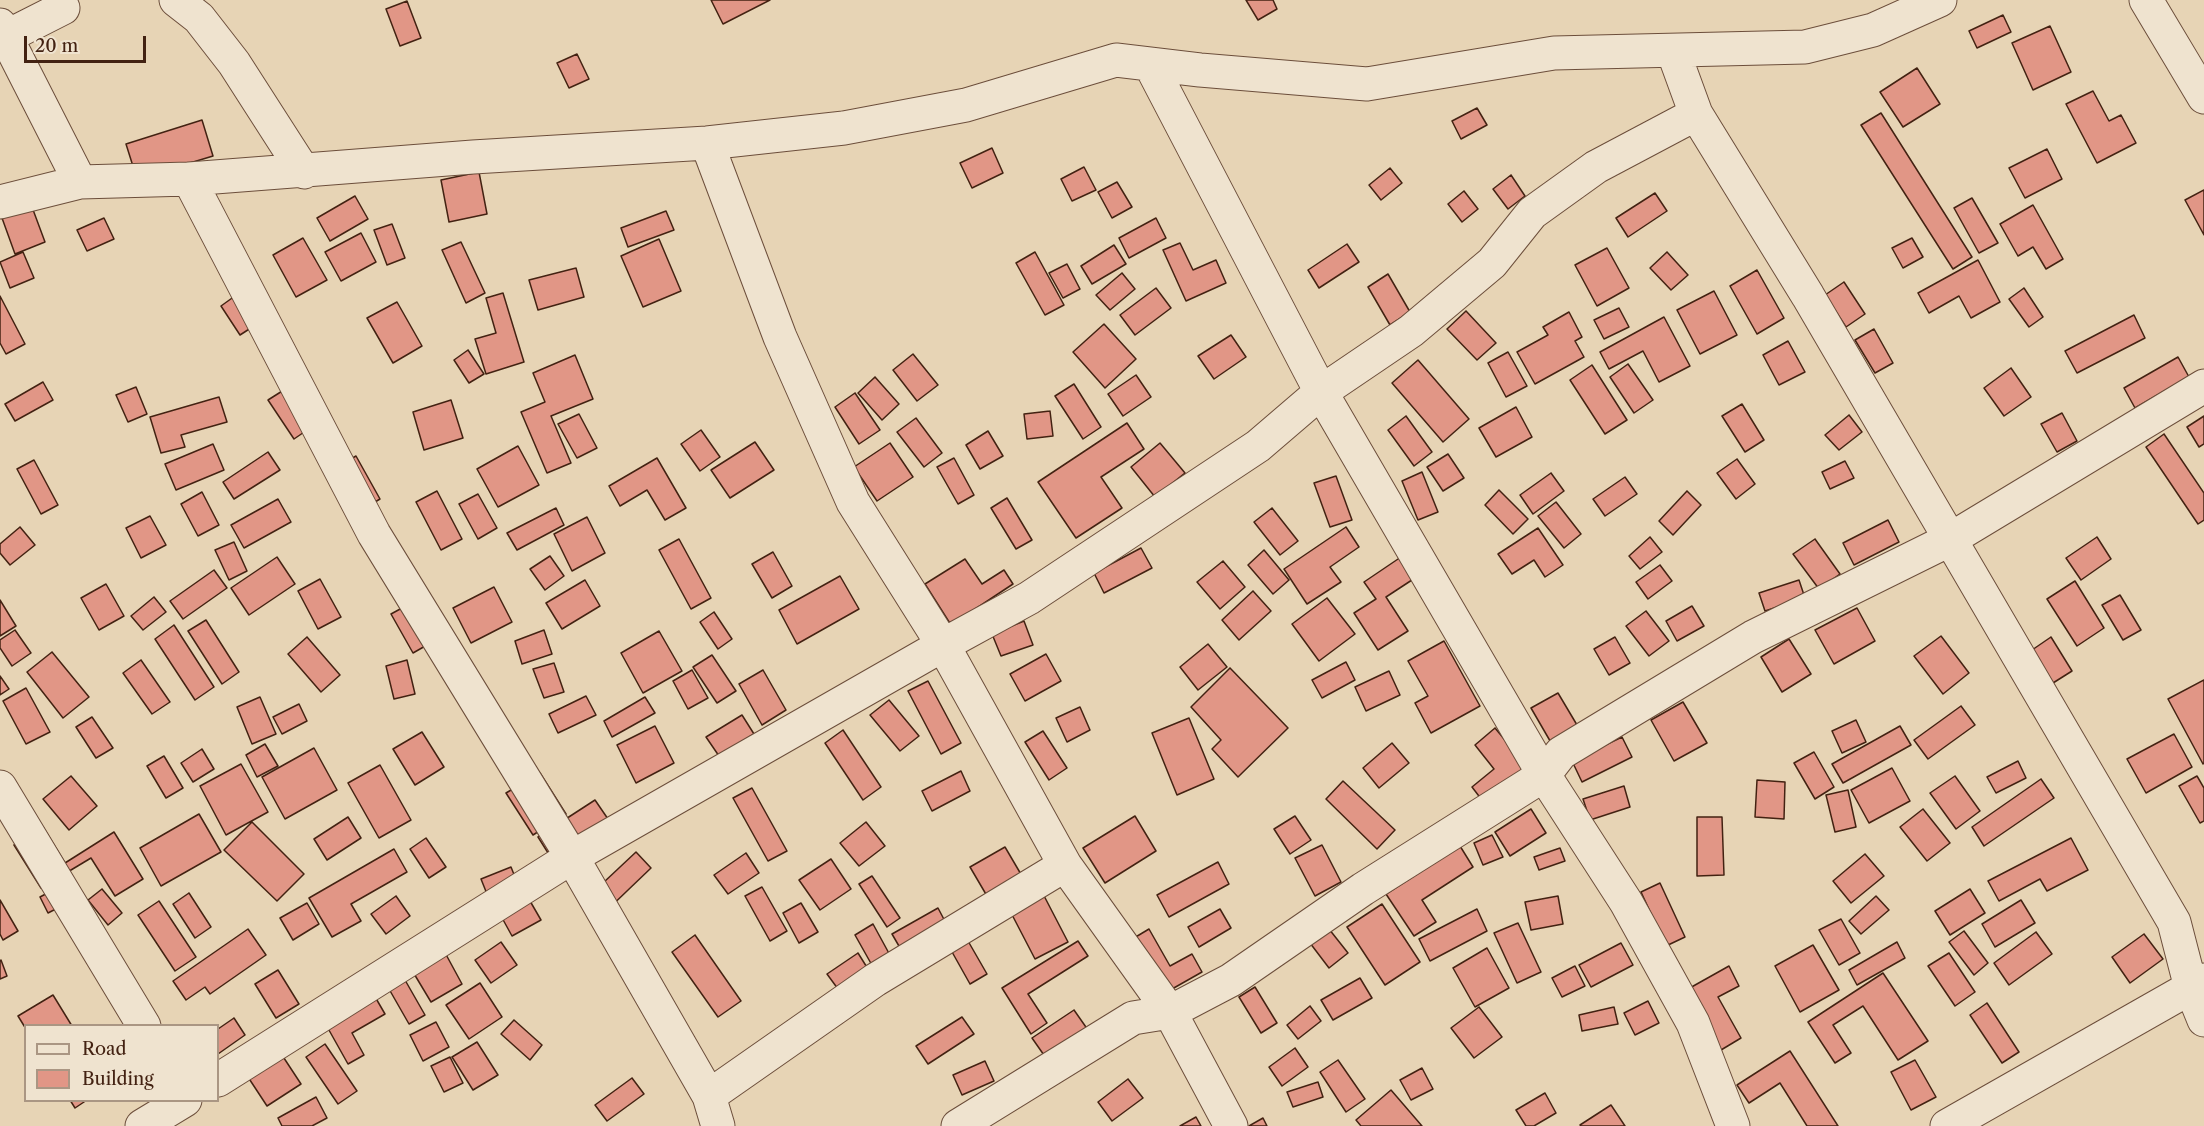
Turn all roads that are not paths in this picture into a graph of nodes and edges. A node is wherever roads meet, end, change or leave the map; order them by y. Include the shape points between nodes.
1 (176, 0) edge
2 (1940, 0) edge
3 (2146, 0) edge
4 (63, 8) dead end
5 (2, 34) edge
6 (1673, 51) junction
7 (1149, 64) junction
8 (2204, 97) edge
9 (1696, 114) junction
10 (707, 143) junction
11 (304, 172) junction
12 (189, 179) junction
13 (80, 182) junction
14 (0, 202) edge
15 (2204, 386) edge
16 (1321, 392) junction
17 (1949, 540) junction
18 (943, 645) junction
19 (1544, 775) junction
20 (0, 787) edge
21 (572, 857) junction
22 (1065, 865) junction
23 (2198, 984) edge
24 (1170, 1012) junction
25 (2204, 1020) edge
26 (143, 1024) edge
27 (219, 1079) edge
28 (714, 1111) edge
29 (958, 1126) edge
30 (1231, 1126) edge
31 (1733, 1126) edge
32 (1947, 1126) edge

1 - 11 street via 200,18 234,63
2 - 6 street via 1873,30 1805,47
3 - 8 street
4 - 5 street
5 - 13 street
6 - 7 street via 1554,53 1367,84
6 - 9 street
7 - 10 street via 1116,60 966,105 844,128
7 - 16 street
9 - 16 street via 1596,167 1532,213 1492,263 1411,331
9 - 17 street via 1808,296
10 - 11 street
10 - 18 street via 780,337 854,502
11 - 12 street
12 - 13 street
12 - 21 street via 374,534
13 - 14 street
15 - 17 street
16 - 18 street via 1258,446 1029,598
16 - 19 street
17 - 19 street via 1753,637 1561,753
17 - 23 street via 2174,922
18 - 21 street
18 - 22 street
19 - 24 street via 1363,889 1231,980
19 - 31 street via 1626,902 1693,1023
20 - 26 street
21 - 27 street
21 - 28 street
22 - 24 street
22 - 28 street via 875,980
23 - 25 street
23 - 32 street
24 - 29 street via 1133,1018
24 - 30 street

